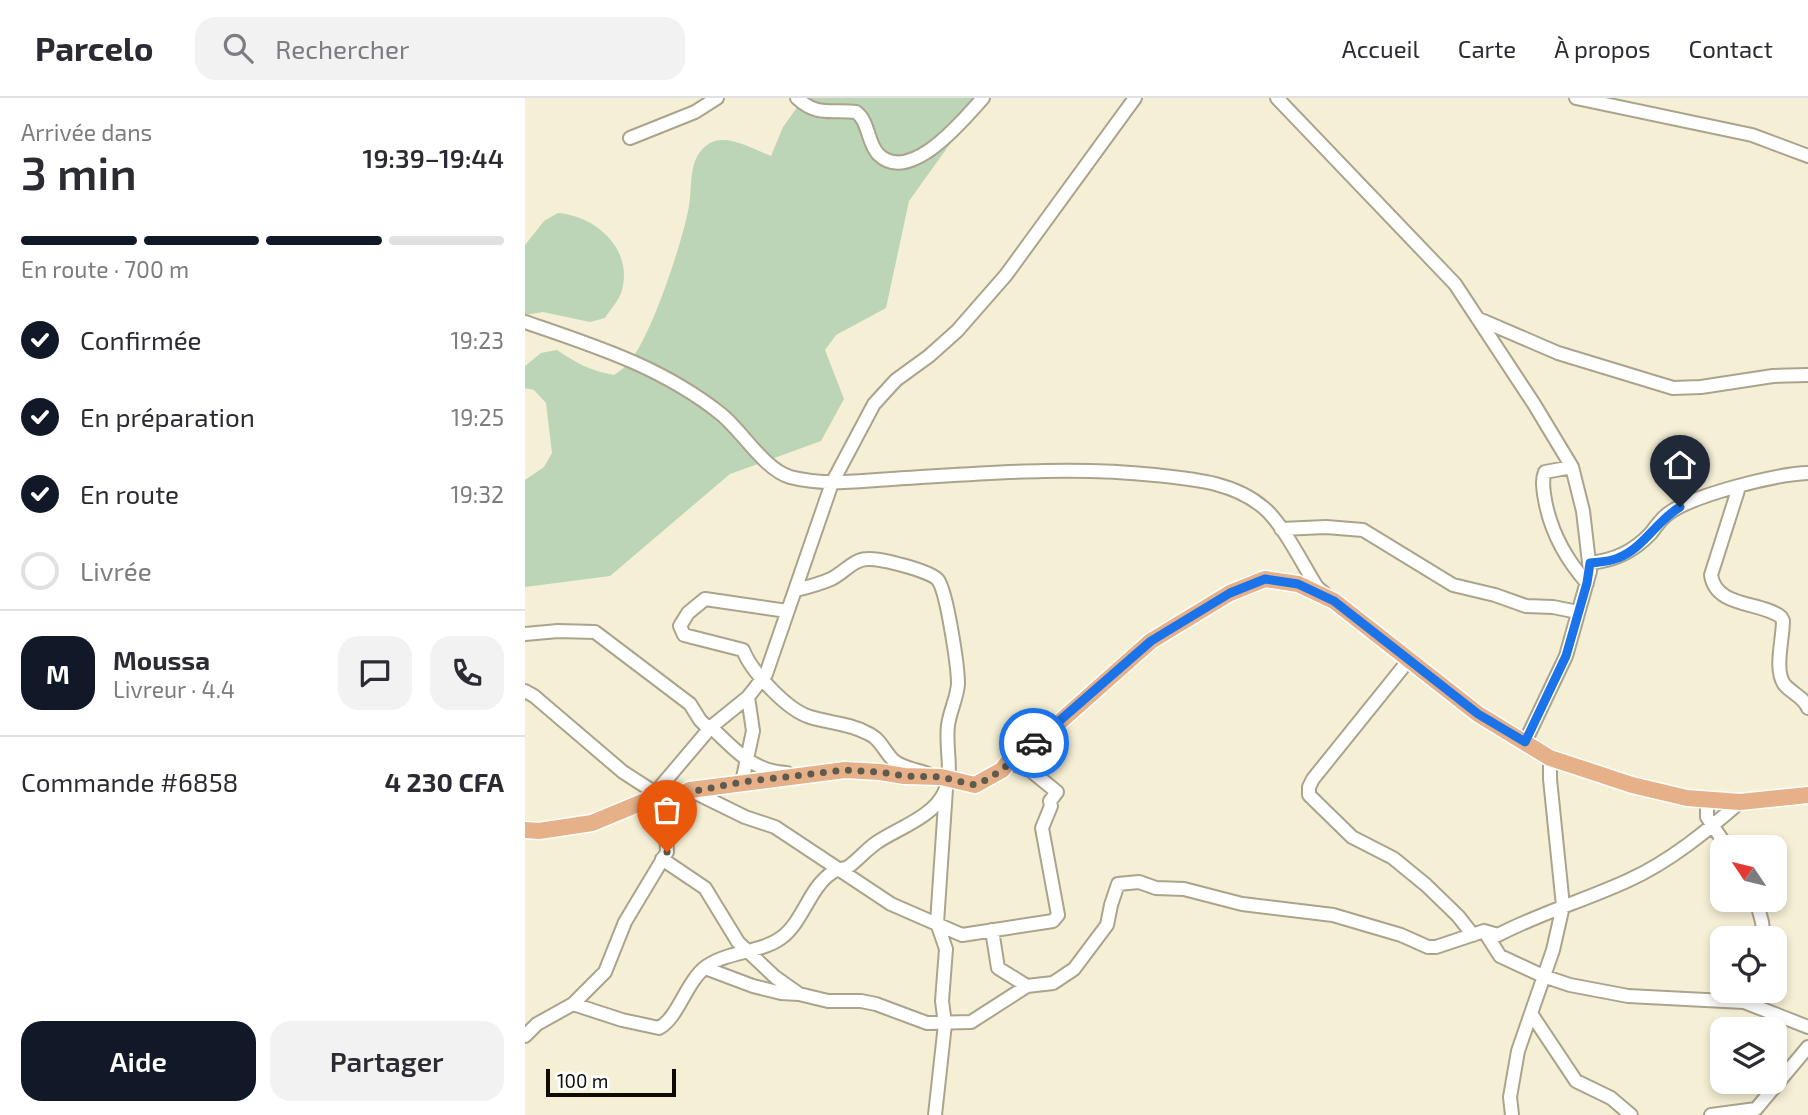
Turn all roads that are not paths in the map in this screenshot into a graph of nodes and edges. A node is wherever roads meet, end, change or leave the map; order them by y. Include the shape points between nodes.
1 (717, 98) edge
2 (797, 98) edge
3 (983, 98) edge
4 (1135, 98) edge
5 (1277, 98) edge
6 (1576, 98) edge
7 (630, 138) dead end
8 (1808, 156) edge
9 (1478, 318) junction
10 (525, 323) edge
11 (1808, 375) edge
12 (1571, 467) junction
13 (1808, 473) edge
14 (832, 483) junction
15 (1739, 487) junction
16 (1281, 529) junction
17 (1590, 563) junction
18 (1587, 583) junction
19 (796, 590) junction
20 (1334, 601) junction
21 (787, 611) junction
22 (1578, 612) junction
23 (525, 634) edge
24 (1408, 661) junction
25 (762, 680) junction
26 (525, 691) edge
27 (748, 697) junction
28 (1808, 708) edge
29 (711, 727) junction
30 (1525, 742) junction
31 (1551, 758) junction
32 (747, 761) junction
33 (1008, 762) junction
34 (803, 774) junction
35 (944, 777) junction
36 (742, 782) junction
37 (721, 786) junction
38 (690, 790) junction
39 (1808, 795) edge
40 (653, 796) junction
41 (1707, 801) junction
42 (1739, 802) junction
43 (721, 804) junction
44 (1712, 827) junction
45 (525, 830) edge
46 (1718, 835) edge
47 (662, 859) junction
48 (836, 869) junction
49 (1563, 906) junction
50 (937, 923) junction
51 (992, 930) junction
52 (1478, 933) junction
53 (745, 950) junction
54 (705, 968) junction
55 (1543, 976) junction
56 (1027, 986) junction
57 (799, 994) junction
58 (1710, 1000) edge
59 (573, 1003) junction
60 (1747, 1003) edge
61 (1532, 1015) junction
62 (946, 1024) junction
63 (1808, 1027) edge
64 (525, 1036) edge
65 (1808, 1047) edge
66 (935, 1115) edge
67 (1512, 1115) edge
68 (1631, 1115) edge
69 (1711, 1115) edge

1 - 7 street via 695,112
2 - 3 street via 820,112 856,111 877,153 903,162 923,156
4 - 14 street via 998,284 957,331 874,404
5 - 9 street via 1455,284
6 - 8 street via 1752,135
9 - 11 street via 1558,353 1672,388
9 - 12 street
10 - 14 street via 618,354 660,375 721,414 771,468 790,477
12 - 17 street
12 - 18 street via 1545,472 1545,497 1563,552
13 - 15 street
14 - 16 street via 1105,469 1200,479 1240,492 1267,510
14 - 19 street
15 - 17 street via 1680,507 1619,558
15 - 28 street via 1712,582 1724,596 1781,617 1782,681
16 - 20 street via 1317,587
16 - 22 street via 1363,530 1453,585 1525,606
17 - 18 street
18 - 22 street
19 - 21 street
19 - 35 street via 834,578 865,558 939,581 958,681 948,725 949,768
20 - 24 main road
20 - 33 main road via 1298,584 1270,579 1230,593 1151,641 1048,733
21 - 25 street via 771,666
21 - 25 street via 705,599 680,626 684,635 743,650
22 - 30 street via 1566,656
23 - 29 street via 595,632 690,704
24 - 30 main road via 1478,714
24 - 52 street via 1313,779 1309,796 1352,837 1393,858
25 - 27 street
25 - 35 street via 802,714 869,733 898,764
26 - 40 street
27 - 29 street
27 - 32 street via 753,731
29 - 32 street
29 - 40 street
30 - 31 main road
31 - 41 main road via 1632,785
31 - 49 street
32 - 34 street via 775,773
32 - 36 street
33 - 35 main road via 975,785
33 - 51 street via 1030,770 1058,792 1050,801 1042,828 1058,915 1053,921
34 - 35 main road via 862,770
34 - 36 main road
35 - 48 street via 944,794 916,821 877,842 847,867
35 - 50 street
36 - 37 main road
37 - 38 main road
37 - 43 street
38 - 40 main road
38 - 43 street
39 - 42 main road
40 - 45 main road via 592,823
40 - 47 street via 666,830 668,845
41 - 42 main road
41 - 44 street
42 - 44 street
43 - 48 street via 775,827
44 - 46 street
44 - 49 street via 1629,880
47 - 53 street via 708,892
47 - 59 street via 625,922 605,972
48 - 50 street via 891,904
48 - 53 street via 781,938
49 - 52 street via 1498,935
49 - 55 street
50 - 51 street via 962,934
50 - 62 street via 946,949 942,1001
51 - 56 street via 998,968
52 - 55 street via 1500,956
52 - 56 street via 1428,947 1332,915 1242,904 1139,882 1118,884 1107,925 1074,969 1053,983
53 - 54 street
53 - 57 street
54 - 57 street via 753,986
54 - 59 street via 659,1028
55 - 58 street via 1628,996
55 - 61 street
56 - 62 street via 971,1022
57 - 62 street via 876,1004 918,1020
59 - 64 street
60 - 63 street
61 - 67 street via 1513,1075
61 - 68 street via 1576,1081 1611,1098
62 - 66 street
65 - 69 street via 1756,1109

